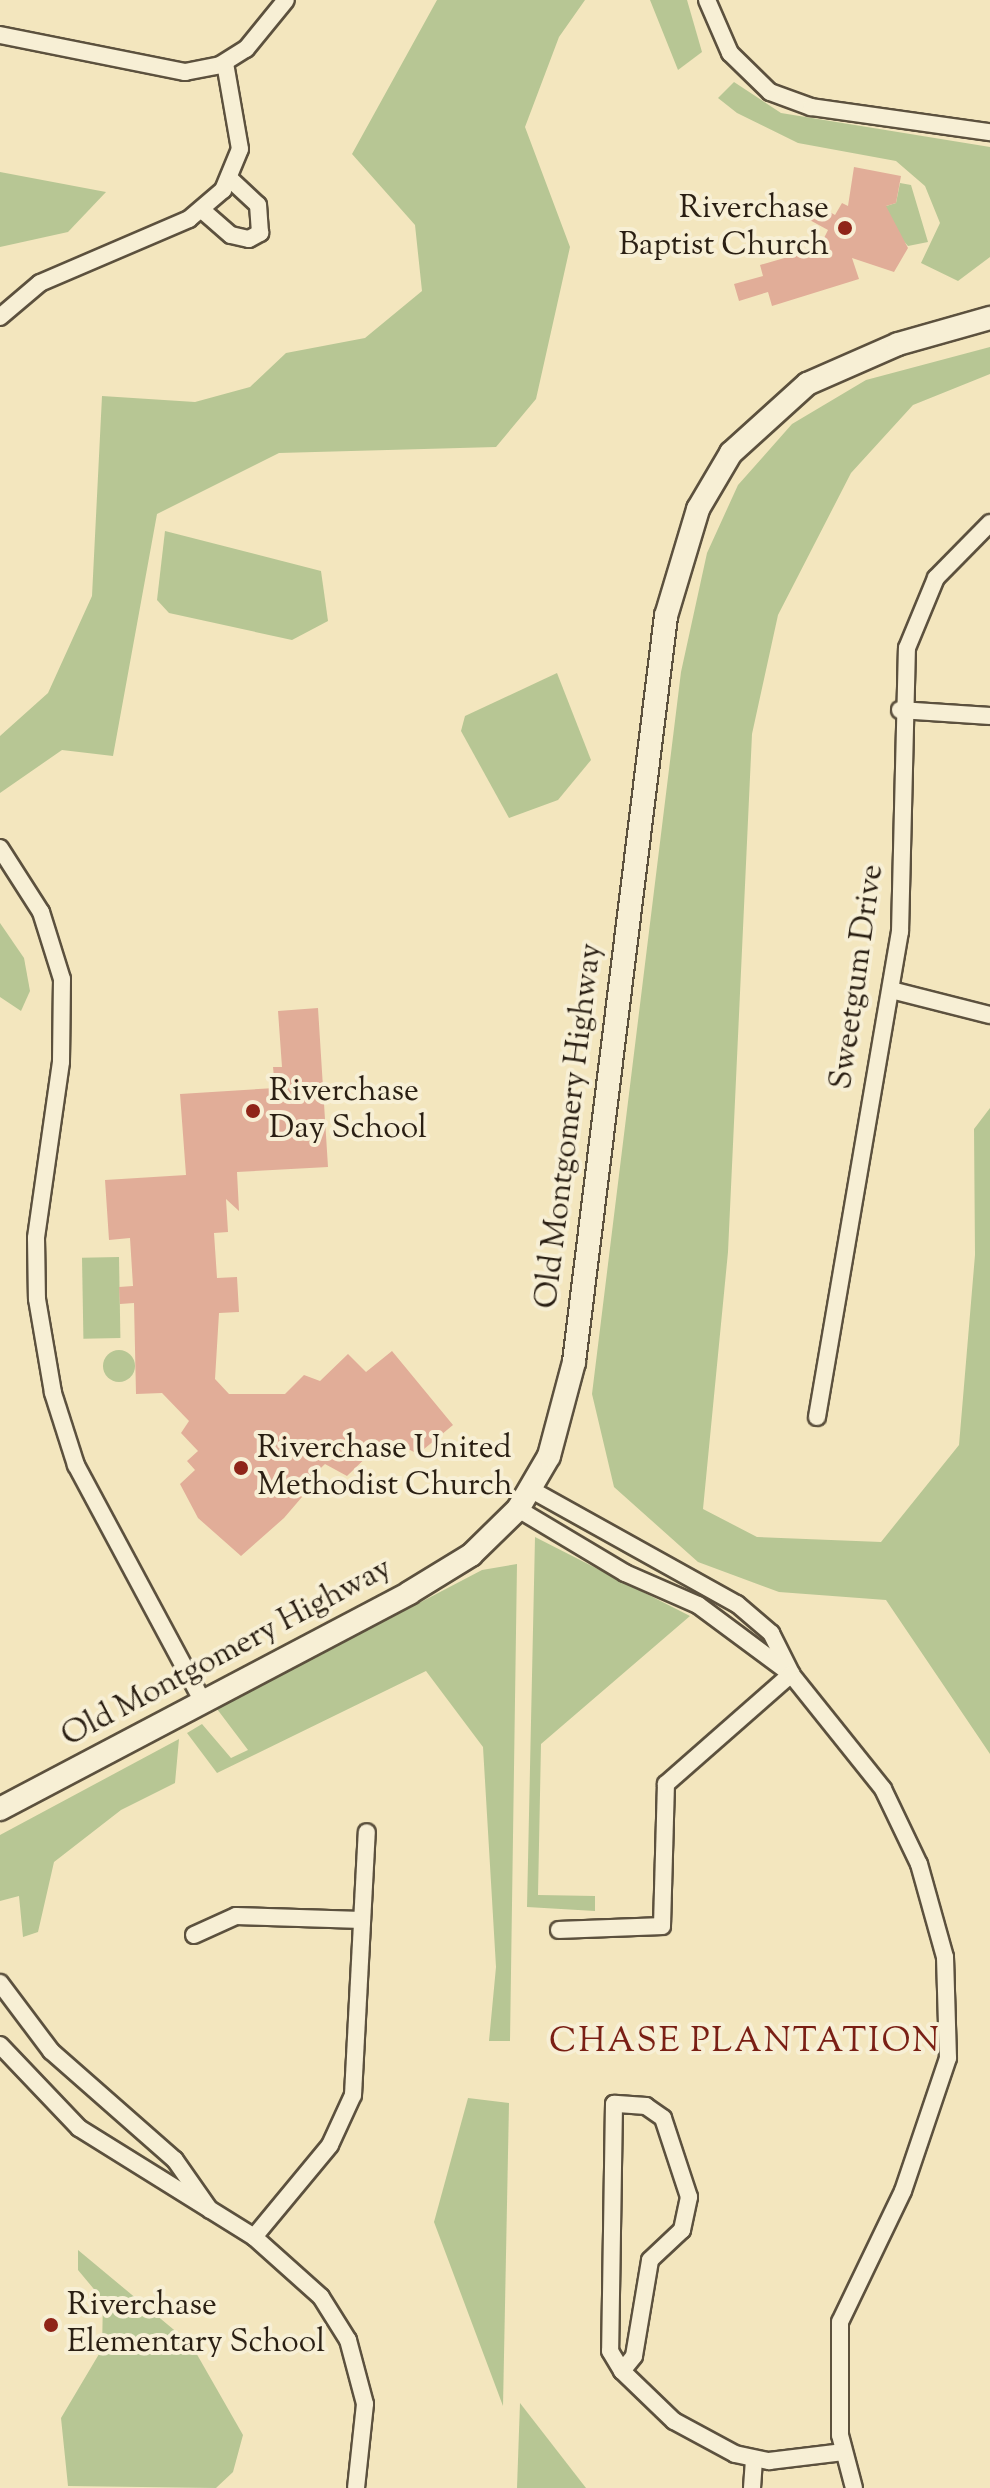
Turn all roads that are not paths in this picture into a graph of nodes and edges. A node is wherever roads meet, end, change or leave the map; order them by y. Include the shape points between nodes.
1 (286, 0) edge
2 (707, 0) edge
3 (0, 35) edge
4 (225, 63) junction
5 (990, 132) edge
6 (230, 179) junction
7 (202, 210) junction
8 (0, 317) edge
9 (990, 318) edge
10 (990, 523) edge
11 (900, 710) junction
12 (990, 716) edge
13 (0, 848) edge
14 (891, 990) junction
15 (990, 1015) edge
16 (817, 1417) dead end
17 (530, 1489) junction
18 (518, 1509) junction
19 (791, 1674) junction
20 (203, 1702) junction
21 (1, 1809) edge
22 (367, 1832) dead end
23 (362, 1920) junction
24 (559, 1930) dead end
25 (194, 1935) dead end
26 (0, 1983) edge
27 (0, 2045) edge
28 (211, 2212) junction
29 (254, 2237) junction
30 (622, 2371) junction
31 (843, 2452) junction
32 (754, 2460) junction
33 (356, 2488) edge
34 (752, 2488) edge
35 (854, 2488) edge

1 - 4 street via 257,41
2 - 5 street via 730,53 770,92 811,107
3 - 4 street via 164,72
4 - 6 street via 240,130
6 - 7 street
6 - 7 street via 258,205 260,233 249,239 231,235
7 - 8 street via 60,272
9 - 17 street, Old Montgomery Highway via 898,344 807,384 731,453 698,509 666,616 574,1362 553,1444
10 - 11 street, Sweetgum Drive via 951,557 922,601 907,648
11 - 12 street
11 - 14 street, Sweetgum Drive via 905,854
13 - 20 street via 41,912 62,979 61,1062 36,1238 37,1299 53,1393 76,1465
14 - 15 street
14 - 16 street, Sweetgum Drive
17 - 18 street, Old Montgomery Highway
17 - 19 street via 737,1604 771,1633
18 - 19 street via 625,1573 698,1605
18 - 20 street, Old Montgomery Highway via 442,1573
19 - 24 street via 666,1784 662,1926
19 - 31 street via 867,1766 906,1831 945,1957 950,2028 943,2078 903,2191 840,2322
20 - 21 street, Old Montgomery Highway
22 - 23 street
23 - 25 street via 236,1916
23 - 29 street via 359,2068 344,2122
26 - 28 street via 51,2051 175,2160
27 - 28 street via 79,2128
28 - 29 street
29 - 33 street via 305,2279 348,2340 365,2404
30 - 30 street via 610,2351 614,2104 646,2106 663,2118 689,2197 682,2230 650,2260 634,2356
30 - 32 street via 706,2443
31 - 32 street
31 - 35 street
32 - 34 street

